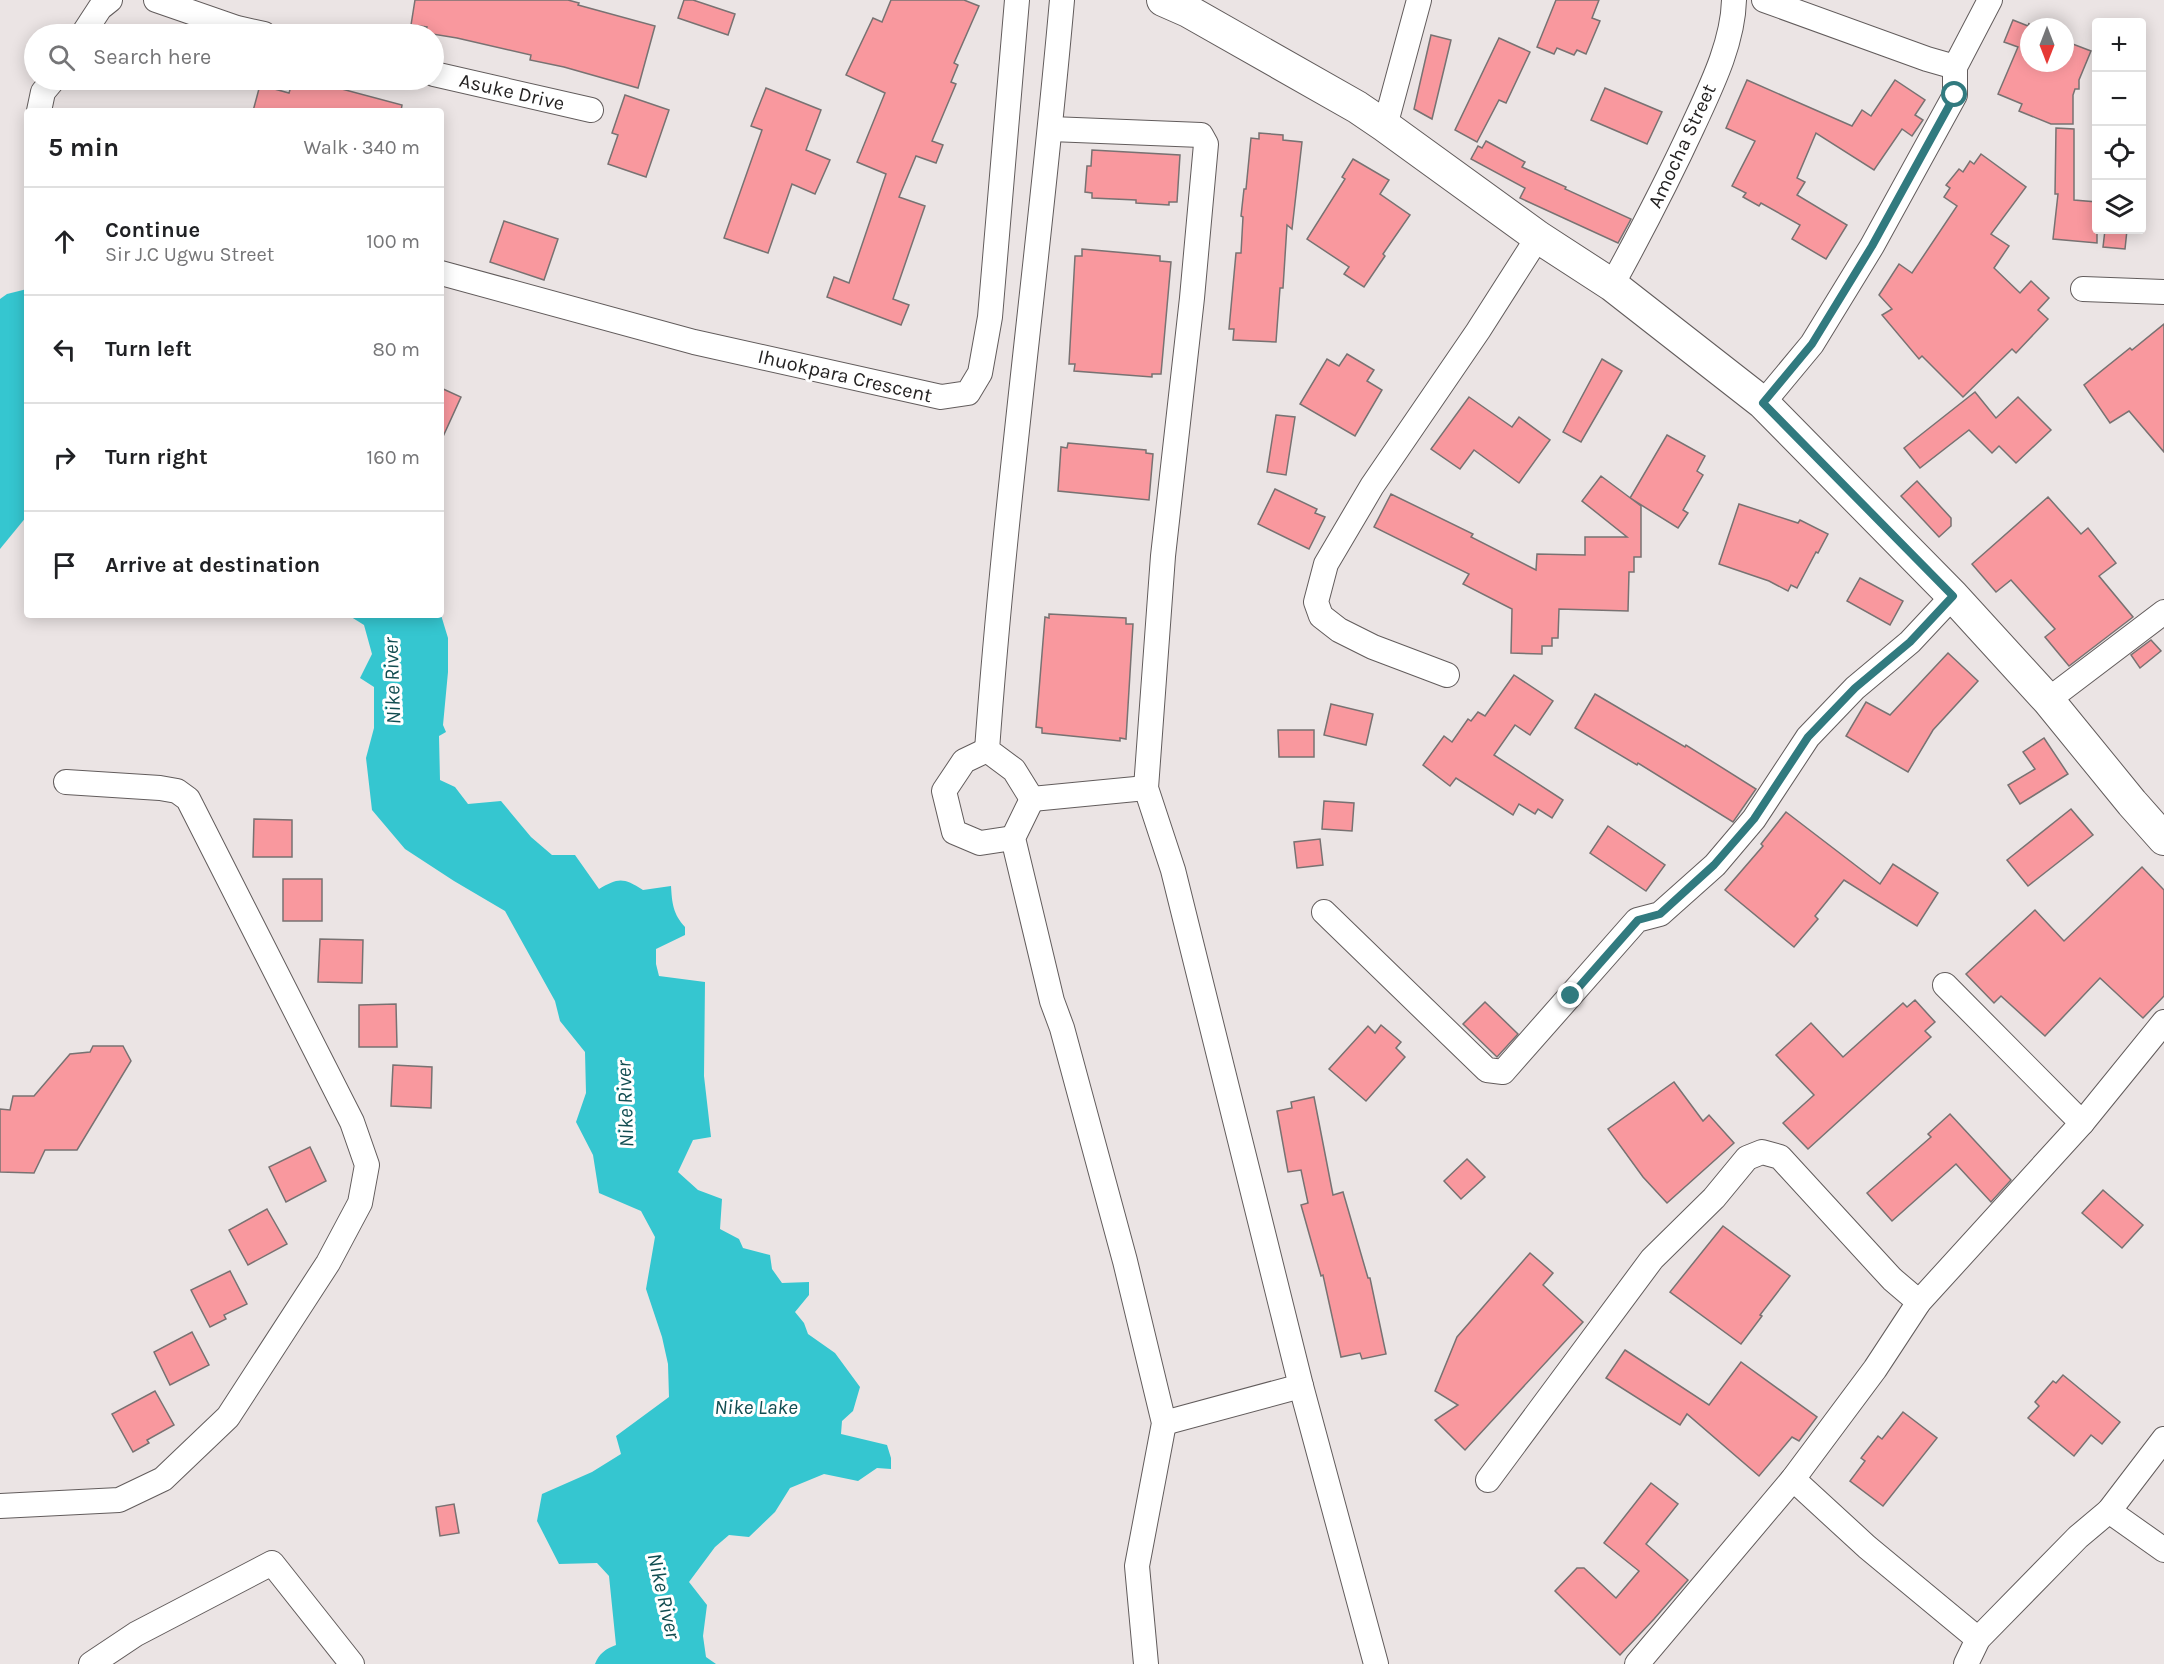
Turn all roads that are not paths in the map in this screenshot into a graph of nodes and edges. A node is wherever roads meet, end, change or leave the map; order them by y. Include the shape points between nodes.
1 (110, 0) edge
2 (156, 0) edge
3 (1017, 0) edge
4 (1062, 0) edge
5 (1419, 0) edge
6 (1734, 0) edge
7 (1764, 0) edge
8 (1990, 0) edge
9 (1181, 4) edge
10 (90, 24) edge
11 (225, 24) edge
12 (1955, 67) junction
13 (444, 76) edge
14 (45, 90) edge
15 (40, 108) edge
16 (591, 110) dead end
17 (1385, 126) junction
18 (1051, 129) junction
19 (1538, 237) junction
20 (444, 274) edge
21 (1612, 285) junction
22 (2083, 289) dead end
23 (2164, 292) edge
24 (1763, 403) junction
25 (1953, 596) junction
26 (2164, 612) edge
27 (1447, 675) dead end
28 (2048, 700) junction
29 (987, 750) junction
30 (66, 782) dead end
31 (1146, 788) junction
32 (1032, 800) junction
33 (1013, 838) junction
34 (2164, 839) edge
35 (1324, 912) dead end
36 (1945, 985) dead end
37 (2164, 1022) edge
38 (2082, 1123) junction
39 (1919, 1302) junction
40 (1301, 1386) junction
41 (1164, 1424) junction
42 (2164, 1439) edge
43 (1793, 1479) junction
44 (1488, 1480) dead end
45 (0, 1506) edge
46 (2109, 1511) junction
47 (2164, 1550) edge
48 (1978, 1639) junction
49 (91, 1664) edge
50 (352, 1664) edge
51 (1146, 1664) edge
52 (1376, 1664) edge
53 (1637, 1664) edge
54 (1966, 1664) edge

1 - 10 street
2 - 11 street
3 - 20 street, Ihuokpara Crescent via 990,317 980,373 968,393 940,397 694,342
4 - 18 street
5 - 17 street
6 - 21 street, Amocha Street via 1733,17 1713,82 1662,194
7 - 12 street
8 - 12 street
9 - 17 street
12 - 24 street via 1955,95 1872,246 1812,344
13 - 16 street, Asuke Drive
14 - 15 street
17 - 19 street
18 - 29 street via 995,639
18 - 31 street via 1201,135 1206,144 1163,556
19 - 21 street
19 - 27 street via 1366,496 1326,564 1316,602 1321,616 1339,630
21 - 24 street
22 - 23 street
24 - 25 street
25 - 28 street
25 - 35 street via 1910,642 1855,688 1808,737 1754,819 1714,865 1660,914 1638,920 1503,1072 1487,1070
26 - 28 street
28 - 34 street
29 - 32 street via 1014,770
29 - 33 street via 964,761 944,791 954,832 980,843
30 - 45 street via 160,788 177,791 188,800 352,1122 367,1165 360,1203 328,1263 228,1417 163,1479 119,1500
31 - 32 street
31 - 40 street via 1173,870
32 - 33 street
33 - 41 street
36 - 38 street
37 - 38 street
38 - 39 street
39 - 43 street via 1875,1369
39 - 44 street via 1892,1279 1780,1157 1762,1152 1747,1158 1714,1198 1652,1259
40 - 41 street
40 - 52 street
41 - 51 street via 1137,1566
42 - 46 street
43 - 48 street via 1867,1547
43 - 53 street
46 - 47 street
46 - 48 street via 2078,1537
48 - 54 street
49 - 50 street via 136,1634 272,1563

